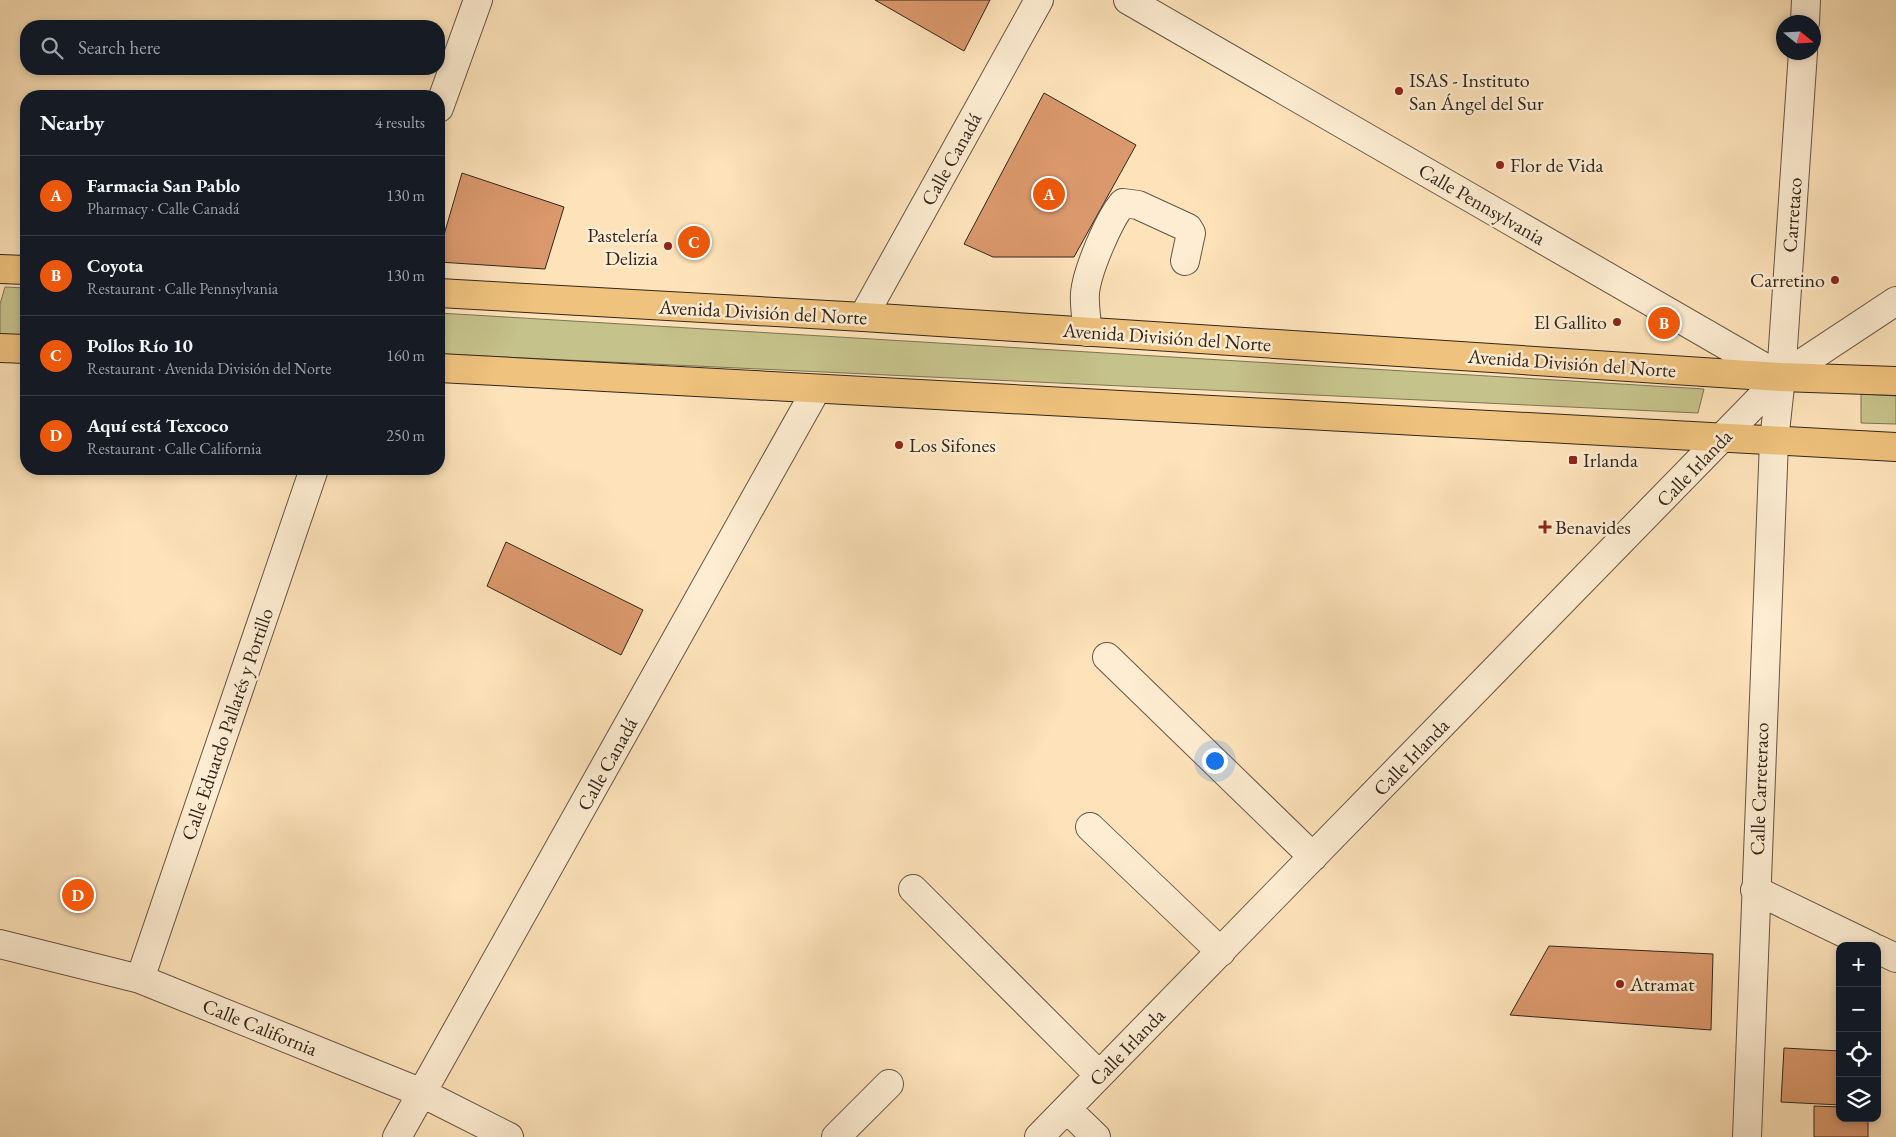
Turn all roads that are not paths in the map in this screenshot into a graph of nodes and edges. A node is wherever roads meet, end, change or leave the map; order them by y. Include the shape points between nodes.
1 (478, 0) edge
2 (1039, 0) edge
3 (1128, 0) edge
4 (1806, 0) edge
5 (1805, 15) edge
6 (1802, 60) edge
7 (445, 91) edge
8 (1185, 262) dead end
9 (0, 269) edge
10 (20, 270) edge
11 (445, 293) edge
12 (1896, 301) edge
13 (863, 317) junction
14 (1087, 332) junction
15 (0, 348) edge
16 (20, 349) edge
17 (445, 368) edge
18 (1781, 377) junction
19 (1896, 381) edge
20 (816, 390) junction
21 (1722, 438) junction
22 (1774, 440) junction
23 (1896, 447) edge
24 (312, 475) edge
25 (1107, 657) dead end
26 (1090, 827) dead end
27 (1314, 857) junction
28 (913, 889) dead end
29 (1755, 890) junction
30 (1863, 942) edge
31 (0, 944) edge
32 (1881, 951) edge
33 (1221, 952) junction
34 (1896, 958) edge
35 (140, 979) junction
36 (1099, 1075) junction
37 (889, 1084) dead end
38 (422, 1093) junction
39 (1067, 1109) junction
40 (397, 1137) edge
41 (510, 1137) edge
42 (836, 1137) edge
43 (1039, 1137) edge
44 (1096, 1137) edge
45 (1747, 1137) edge

1 - 7 street
2 - 13 street, Calle Canadá
3 - 18 street, Calle Pennsylvania
4 - 5 street
6 - 18 street, Carretaco
8 - 14 street via 1190,247 1188,228 1146,208 1123,203 1097,253 1085,292
9 - 10 main road
11 - 13 main road, Avenida División del Norte
12 - 18 street, Calle Irlanda
13 - 14 main road, Avenida División del Norte
14 - 18 main road, Avenida División del Norte
15 - 16 main road
17 - 20 main road
18 - 19 main road, Avenida División del Norte
18 - 21 street, Calle Irlanda
18 - 22 street
20 - 21 main road
20 - 38 street, Calle Canadá
21 - 22 main road
21 - 27 street, Calle Irlanda
22 - 23 main road
22 - 29 street, Calle Carreteraco
24 - 35 street, Calle Eduardo Pallarés y Portillo
25 - 27 street
26 - 33 street
27 - 33 street, Calle Irlanda
28 - 36 street
29 - 30 street
29 - 45 street, Calle Carreteraco
31 - 35 street, Calle California
32 - 34 street
33 - 36 street, Calle Irlanda
35 - 38 street, Calle California
36 - 39 street, Calle Irlanda
37 - 42 street
38 - 40 street, Calle Canadá
38 - 41 street, Calle California
39 - 43 street, Calle Irlanda
39 - 44 street

